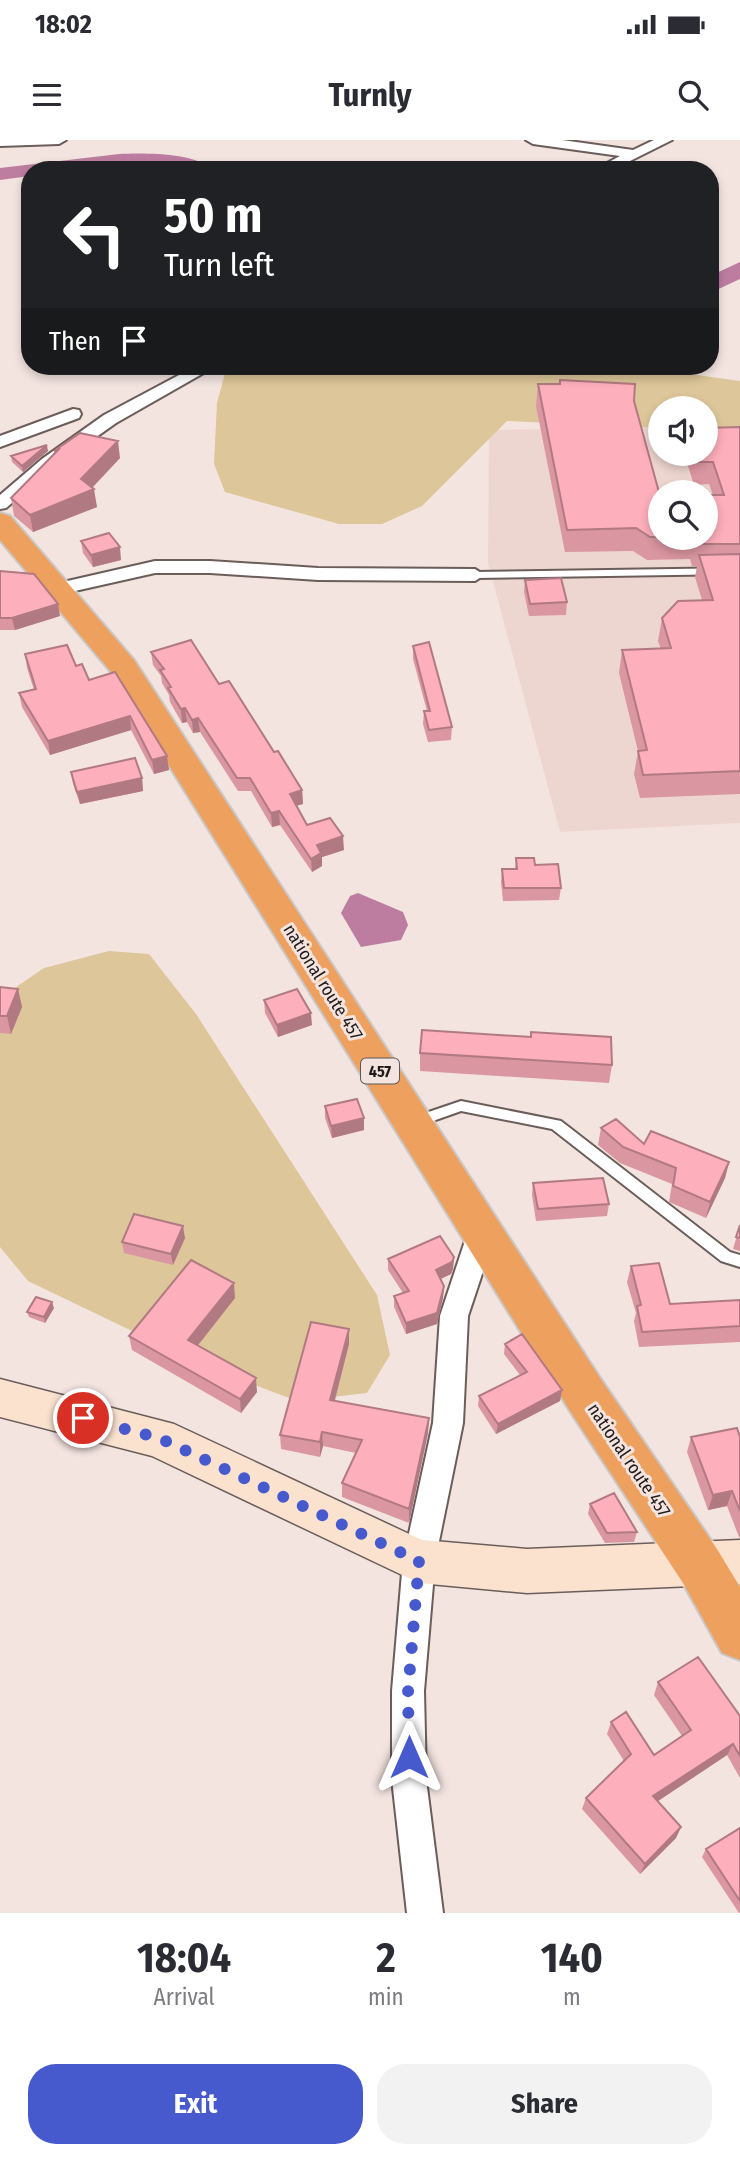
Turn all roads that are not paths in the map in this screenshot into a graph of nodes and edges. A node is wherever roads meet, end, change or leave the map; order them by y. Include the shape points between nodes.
1 (60, 140) edge
2 (533, 140) edge
3 (665, 140) edge
4 (0, 142) edge
5 (635, 154) junction
6 (620, 161) edge
7 (191, 375) edge
8 (73, 414) dead end
9 (0, 442) edge
10 (0, 504) edge
11 (0, 522) edge
12 (740, 570) edge
13 (475, 575) joint
14 (57, 589) junction
15 (413, 1123) junction
16 (482, 1232) junction
17 (740, 1261) edge
18 (0, 1398) edge
19 (419, 1561) junction
20 (720, 1564) edge
21 (740, 1635) edge
22 (425, 1913) edge

1 - 4 street
2 - 5 street
3 - 5 street
5 - 6 street
7 - 10 street via 110,419
8 - 9 street
11 - 14 highway, national route 457 / 457
12 - 13 lane
13 - 14 street via 155,567
14 - 15 highway, national route 457 / 457 via 123,667
15 - 16 highway, national route 457 / 457
15 - 17 lane via 461,1107 556,1125 726,1257
16 - 19 street via 454,1316 448,1423
16 - 20 highway, national route 457 / 457 via 586,1396
18 - 19 street via 159,1438
19 - 20 street via 527,1571
19 - 22 street via 408,1692 409,1779
20 - 21 highway, national route 457 / 457

